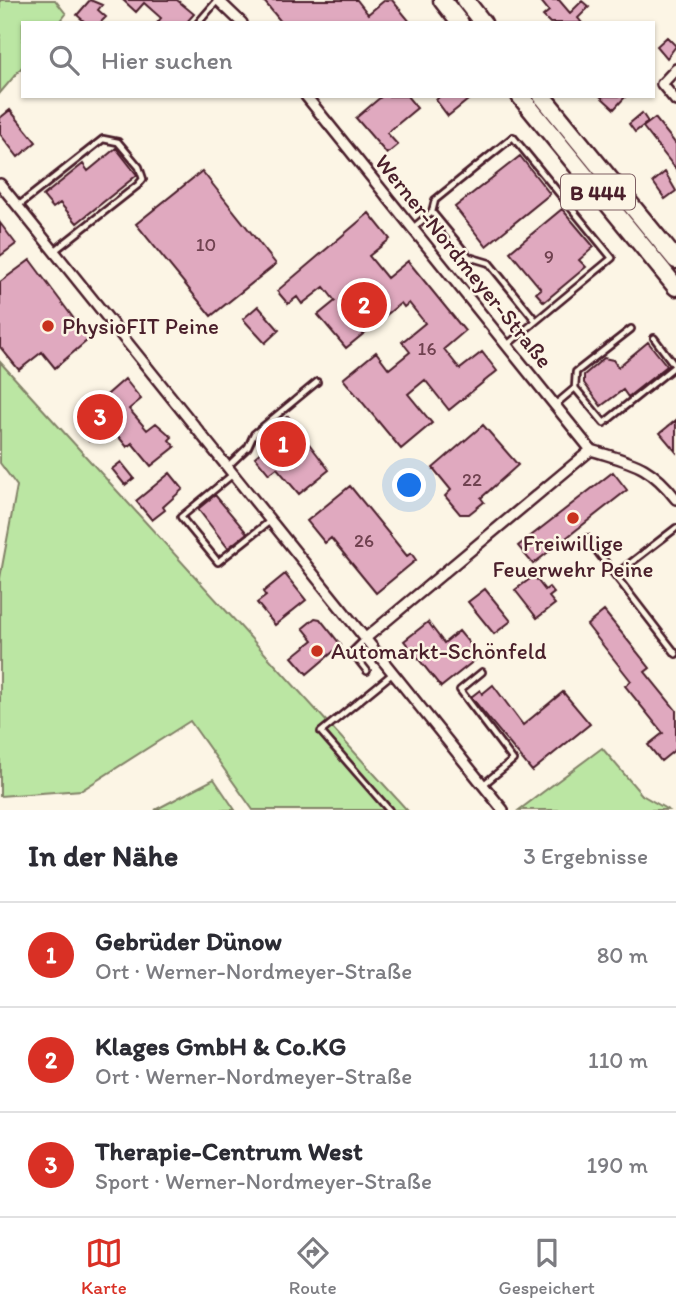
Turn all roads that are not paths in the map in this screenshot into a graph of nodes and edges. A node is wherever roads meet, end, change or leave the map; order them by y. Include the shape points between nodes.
1 (217, 0) edge
2 (442, 0) edge
3 (465, 0) edge
4 (200, 21) edge
5 (240, 21) edge
6 (458, 21) edge
7 (481, 21) edge
8 (676, 69) edge
9 (308, 98) edge
10 (522, 98) edge
11 (544, 98) edge
12 (676, 101) edge
13 (0, 184) edge
14 (18, 207) junction
15 (432, 212) junction
16 (413, 229) junction
17 (53, 252) junction
18 (676, 260) edge
19 (676, 287) edge
20 (536, 321) junction
21 (631, 329) dead end
22 (654, 338) dead end
23 (506, 345) junction
24 (317, 382) dead end
25 (575, 388) junction
26 (555, 404) junction
27 (591, 450) junction
28 (230, 470) junction
29 (676, 499) edge
30 (271, 520) junction
31 (676, 528) edge
32 (587, 538) dead end
33 (615, 575) junction
34 (367, 637) junction
35 (676, 654) edge
36 (367, 671) dead end
37 (394, 672) junction
38 (482, 672) dead end
39 (483, 785) junction
40 (389, 810) edge
41 (503, 810) edge

1 - 4 lane
1 - 5 street
2 - 6 highway
3 - 7 highway
8 - 12 street via 662,84
9 - 16 street, Werner-Nordmeyer-Straße
10 - 19 highway, B 444
11 - 18 highway, B 444
13 - 14 street
14 - 17 street
14 - 17 lane via 103,139 118,142 139,167 142,179 138,185
15 - 16 lane
15 - 20 lane via 469,257 489,263
15 - 20 lane via 435,200 513,137 612,258
16 - 23 street, Werner-Nordmeyer-Straße
17 - 28 street
20 - 23 lane
21 - 25 lane via 576,372
22 - 25 lane via 675,366 604,423
23 - 26 street, Werner-Nordmeyer-Straße
24 - 28 lane via 254,434
25 - 26 lane
26 - 27 street, Werner-Nordmeyer-Straße
27 - 29 street via 640,466 658,477
27 - 34 street
28 - 30 street
28 - 30 lane via 181,517 218,562
30 - 34 street
31 - 33 lane
32 - 33 lane
33 - 35 lane
34 - 36 lane via 352,652
34 - 37 street
37 - 39 street
37 - 40 lane via 321,732
38 - 39 lane via 460,690 513,760
39 - 41 street

